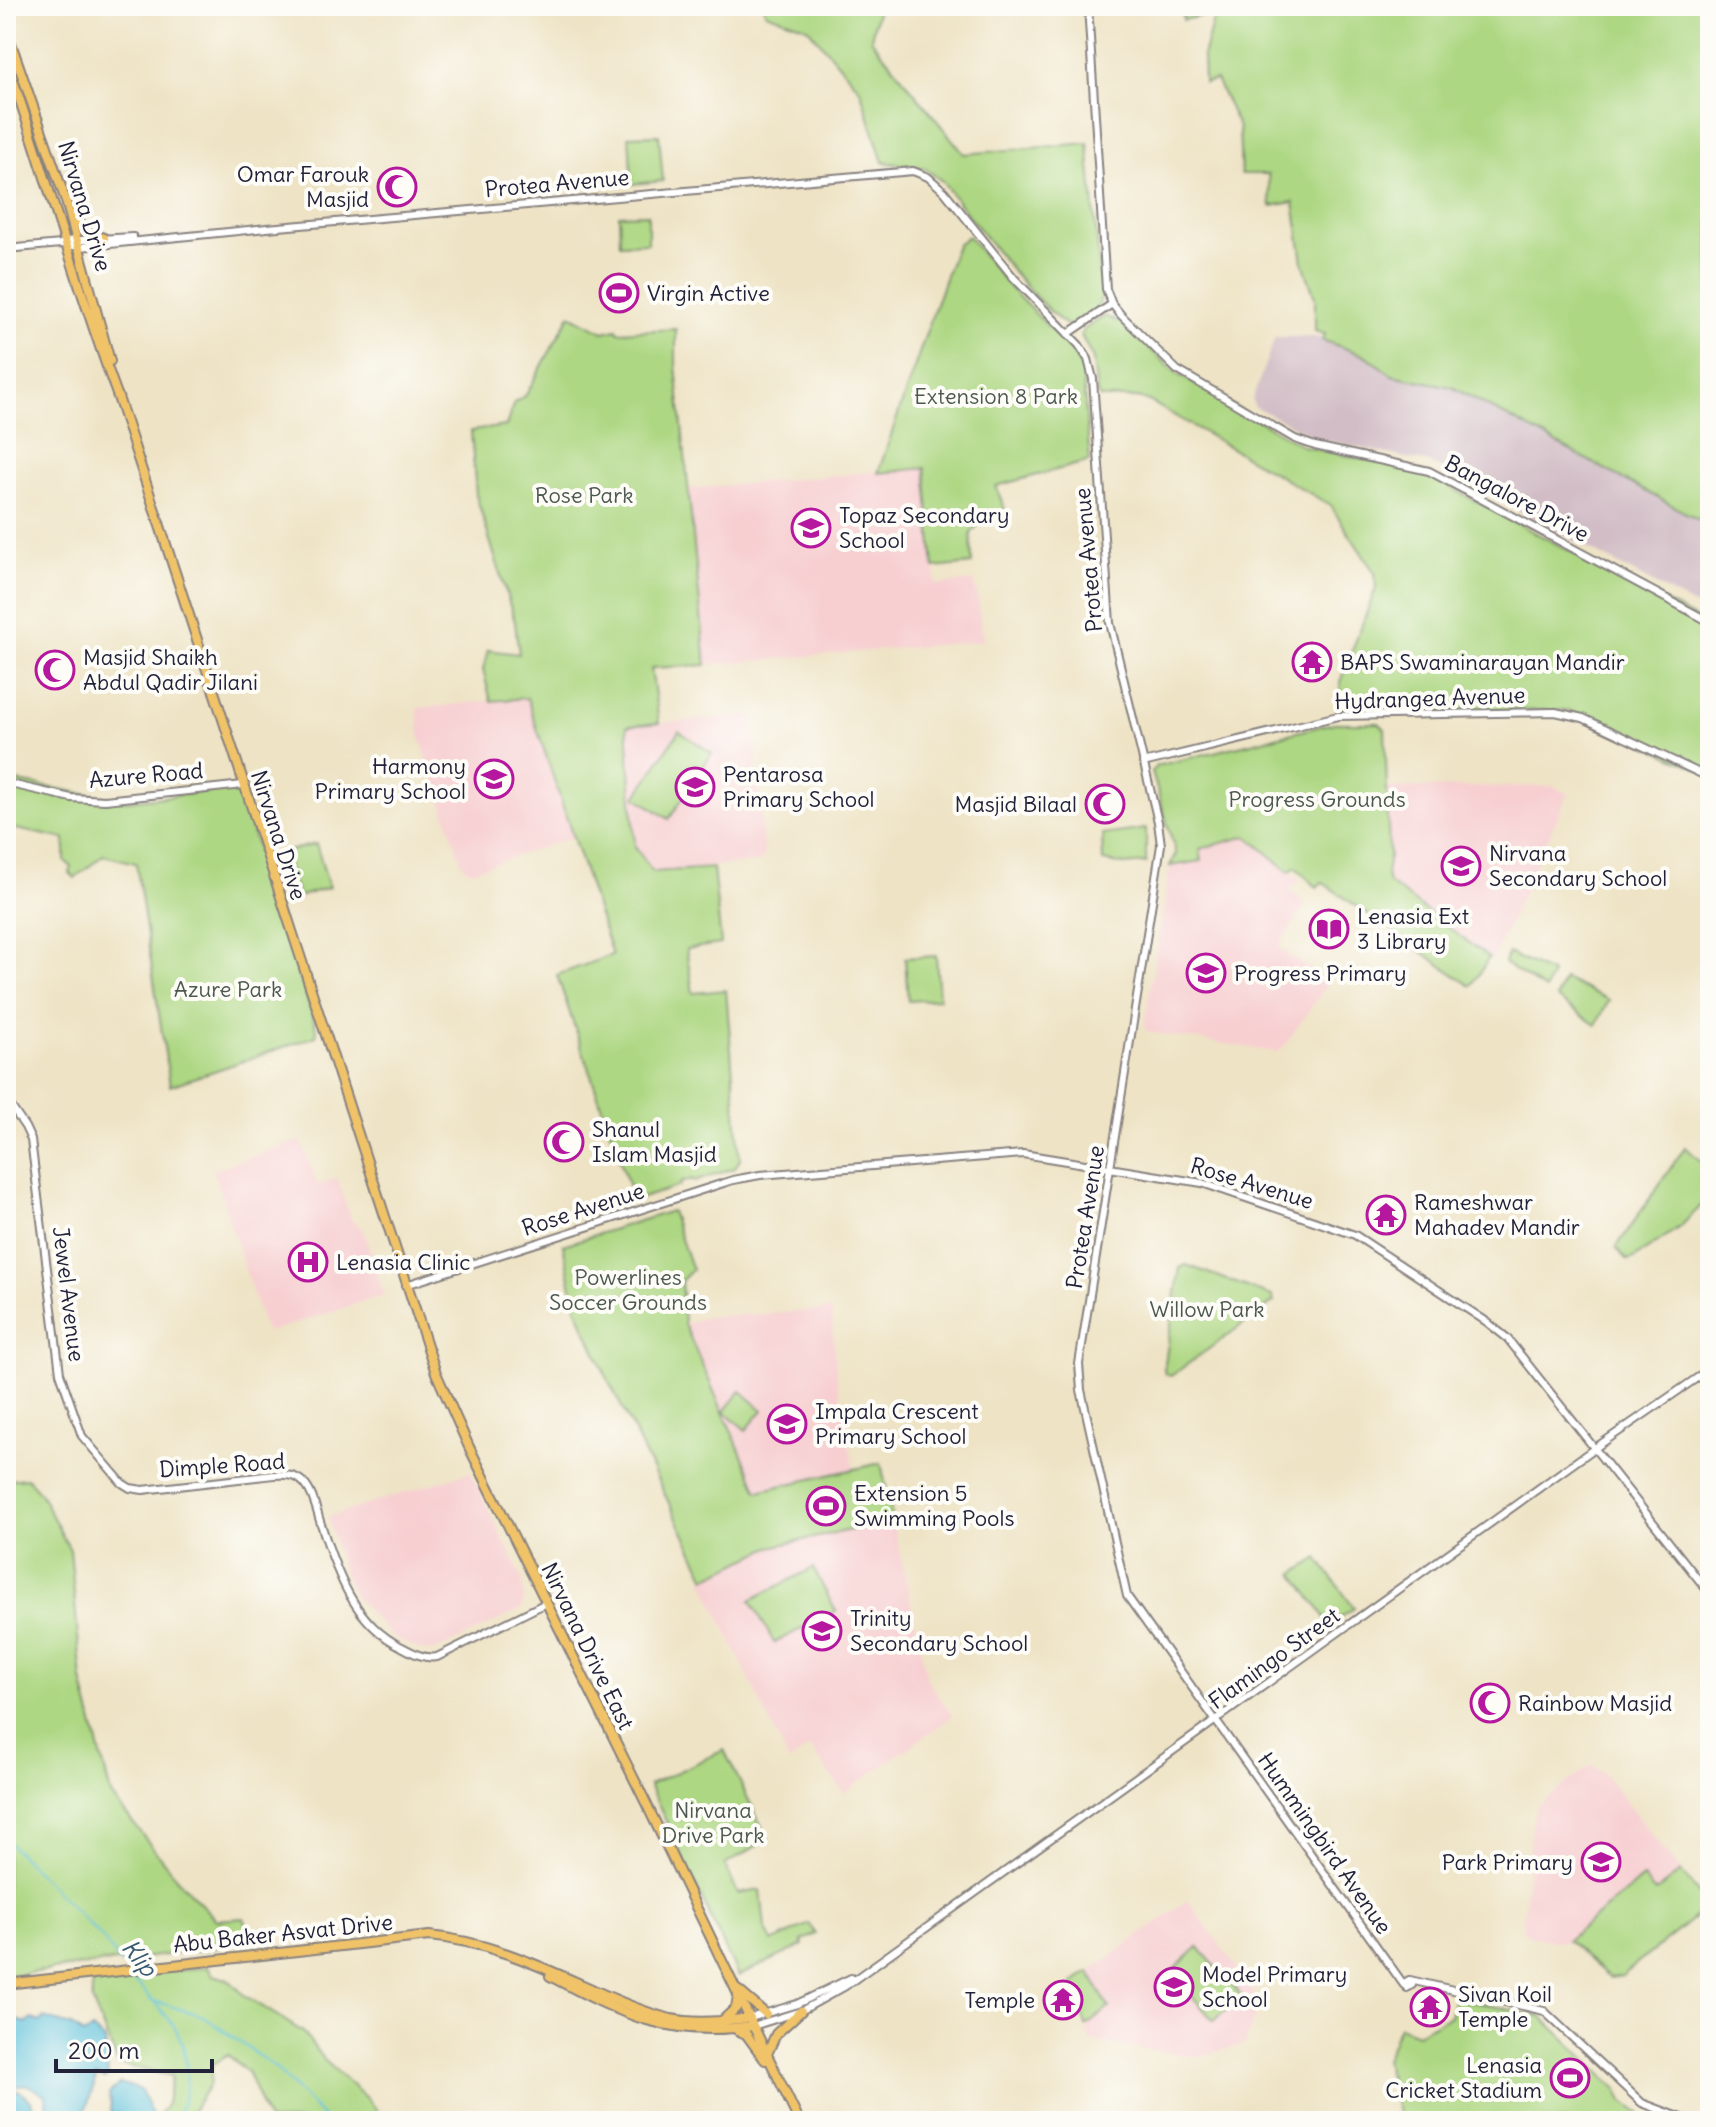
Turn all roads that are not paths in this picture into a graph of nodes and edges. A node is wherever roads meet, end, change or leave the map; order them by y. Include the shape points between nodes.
1 (1088, 6) edge
2 (6, 29) edge
3 (6, 59) edge
4 (66, 201) junction
5 (167, 237) junction
6 (104, 238) junction
7 (65, 244) junction
8 (79, 244) junction
9 (6, 249) edge
10 (1112, 304) junction
11 (1068, 334) junction
12 (118, 397) junction
13 (1710, 622) edge
14 (1143, 763) junction
15 (1710, 778) edge
16 (6, 783) edge
17 (243, 785) junction
18 (6, 1099) edge
19 (1111, 1168) junction
20 (406, 1285) junction
21 (1710, 1369) edge
22 (1595, 1448) junction
23 (122, 1483) joint
24 (1710, 1594) edge
25 (546, 1603) junction
26 (1217, 1721) junction
27 (514, 1957) junction
28 (858, 1975) junction
29 (6, 1984) edge
30 (737, 1990) junction
31 (801, 2011) junction
32 (766, 2014) junction
33 (719, 2022) junction
34 (752, 2022) junction
35 (733, 2029) junction
36 (767, 2054) junction
37 (776, 2073) junction
38 (799, 2121) edge
39 (1690, 2121) edge

1 - 10 street via 1105,281
2 - 4 main road, Nirvana Drive
3 - 7 main road, Nirvana Drive
4 - 6 main road via 79,225
4 - 8 main road, Nirvana Drive
5 - 6 street, Protea Avenue
5 - 8 street, Protea Avenue
5 - 11 street, Protea Avenue via 913,171 944,191 1014,278
6 - 8 street, Protea Avenue
7 - 8 street, Protea Avenue
7 - 9 street
7 - 12 main road, Nirvana Drive
8 - 12 main road, Nirvana Drive
10 - 11 street
10 - 13 street, Bangalore Drive via 1177,370 1295,439 1429,471
11 - 14 street, Protea Avenue via 1083,350 1092,372 1110,623
12 - 17 main road, Nirvana Drive
14 - 15 street, Hydrangea Avenue via 1338,716 1555,712 1583,718
14 - 19 street, Protea Avenue via 1161,851
16 - 17 street, Azure Road via 105,800
17 - 20 main road, Nirvana Drive
18 - 23 street, Jewel Avenue via 31,1140 60,1373 82,1436
19 - 20 street, Rose Avenue via 1014,1153 748,1176
19 - 22 street, Rose Avenue via 1212,1185 1360,1238 1500,1332
19 - 26 street, Protea Avenue via 1079,1364 1081,1390 1127,1596
20 - 25 main road, Nirvana Drive East via 449,1403
21 - 22 street, Flamingo Street
22 - 24 street, Rose Avenue
22 - 26 street, Flamingo Street
23 - 25 street, Dimple Road via 143,1490 284,1474 298,1479 311,1495 354,1604 385,1637 424,1657 439,1656
25 - 30 main road, Nirvana Drive East
26 - 28 street, Flamingo Street
26 - 39 street, Hummingbird Avenue via 1408,1983 1544,2011 1642,2103
27 - 29 main road, Abu Baker Asvat Drive via 429,1936
27 - 33 main road, Abu Baker Asvat Drive via 646,2012
27 - 35 main road, Abu Baker Asvat Drive via 632,2017 685,2029
28 - 31 street, Flamingo Street
28 - 32 street, Flamingo Street
30 - 32 main road
30 - 33 main road via 736,2008
30 - 34 main road, Nirvana Drive East
31 - 34 street, Flamingo Street
31 - 36 main road via 776,2034
32 - 34 street, Flamingo Street
33 - 34 main road, Abu Baker Asvat Drive
34 - 35 main road, Abu Baker Asvat Drive
34 - 36 main road, Nirvana Drive East
35 - 37 main road via 746,2034
36 - 37 main road, Nirvana Drive East
37 - 38 main road

